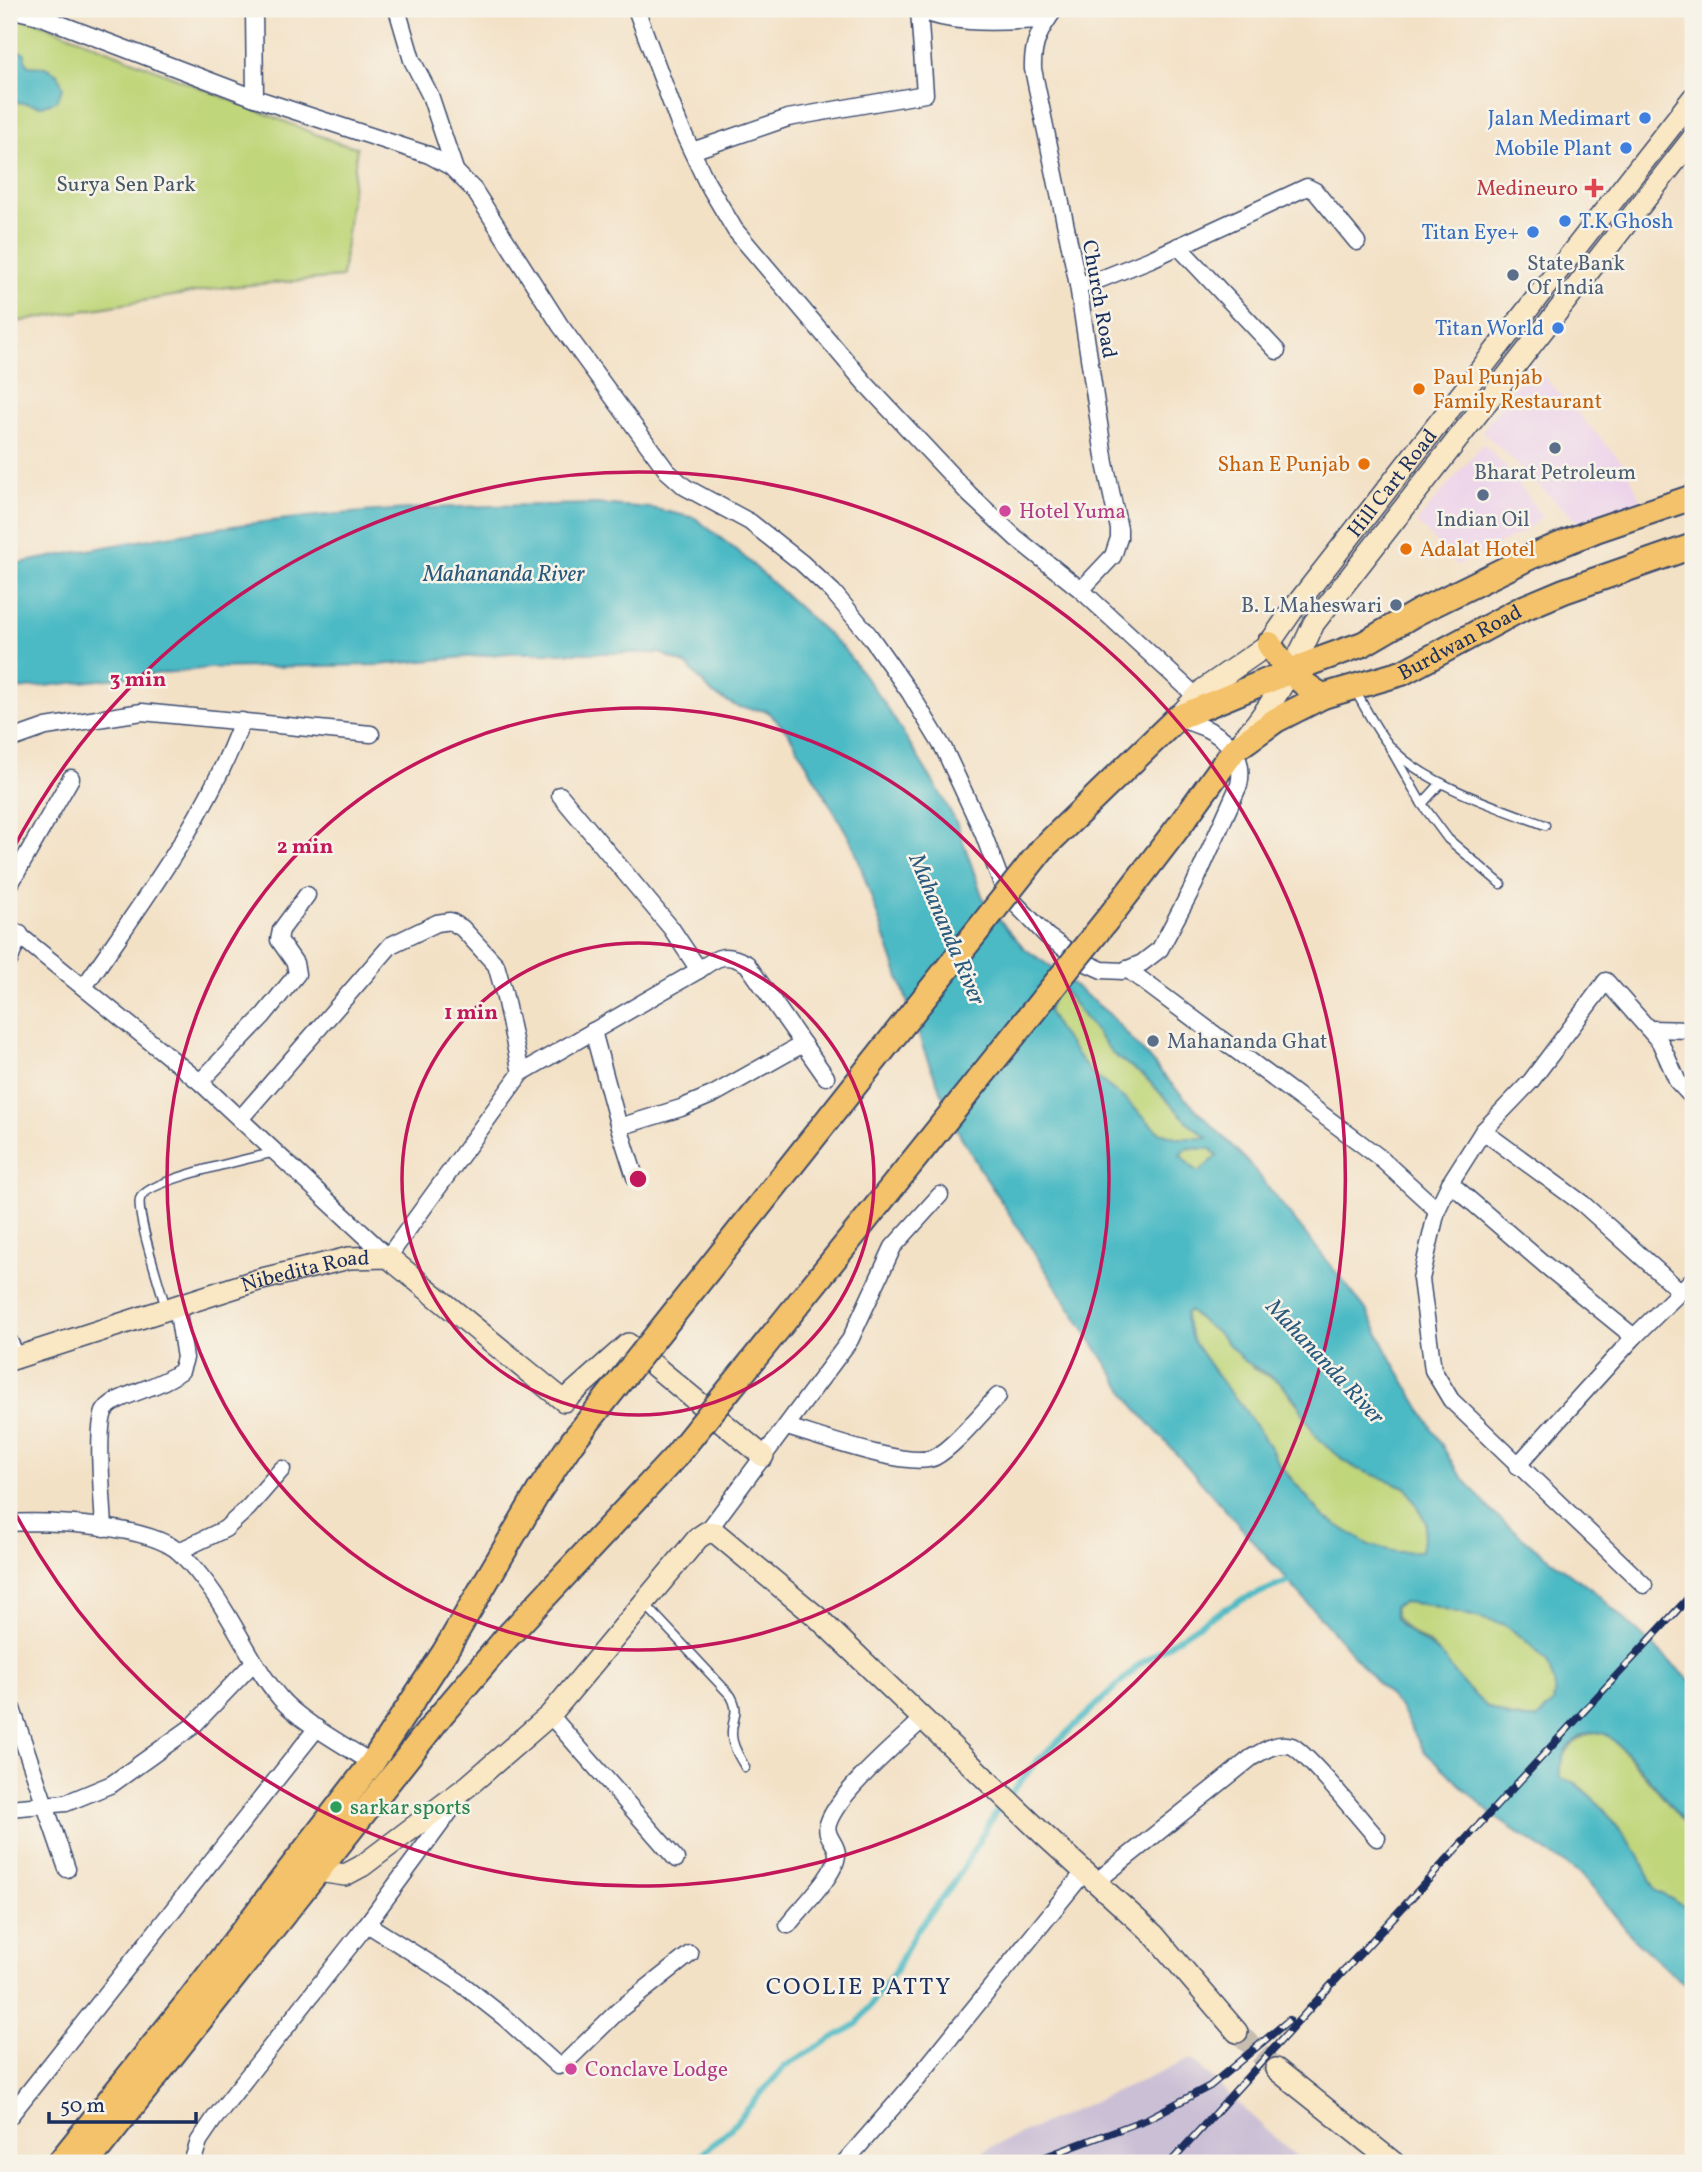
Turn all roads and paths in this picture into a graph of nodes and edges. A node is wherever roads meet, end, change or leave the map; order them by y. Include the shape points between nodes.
1 (9, 9) edge
2 (254, 9) edge
3 (397, 9) edge
4 (636, 9) edge
5 (918, 9) edge
6 (1051, 14) edge
7 (1693, 97) edge
8 (255, 98) junction
9 (1693, 138) edge
10 (692, 151) junction
11 (455, 170) junction
12 (1357, 242) dead end
13 (1178, 246) junction
14 (1078, 285) junction
15 (1277, 351) dead end
16 (1693, 497) edge
17 (1693, 546) edge
18 (1081, 590) junction
19 (1269, 644) junction
20 (1290, 672) junction
21 (1353, 687) junction
22 (1323, 696) junction
23 (1197, 697) junction
24 (1177, 719) junction
25 (242, 721) junction
26 (371, 734) dead end
27 (9, 740) edge
28 (1389, 745) junction
29 (1234, 750) junction
30 (71, 778) dead end
31 (1441, 783) junction
32 (560, 795) dead end
33 (1422, 804) junction
34 (1545, 825) dead end
35 (1501, 884) dead end
36 (9, 886) edge
37 (307, 895) dead end
38 (14, 931) edge
39 (9, 961) edge
40 (1127, 969) junction
41 (699, 970) junction
42 (84, 987) junction
43 (1649, 1029) junction
44 (1693, 1030) edge
45 (593, 1031) junction
46 (803, 1044) junction
47 (521, 1073) junction
48 (826, 1076) dead end
49 (200, 1082) junction
50 (1693, 1098) edge
51 (240, 1119) junction
52 (619, 1128) junction
53 (1483, 1131) junction
54 (276, 1152) junction
55 (635, 1177) dead end
56 (1451, 1183) junction
57 (940, 1195) dead end
58 (1437, 1210) junction
59 (388, 1257) junction
60 (1693, 1279) edge
61 (1681, 1292) junction
62 (171, 1307) junction
63 (1634, 1337) junction
64 (11, 1353) edge
65 (998, 1396) dead end
66 (786, 1427) junction
67 (763, 1456) junction
68 (1517, 1466) junction
69 (282, 1469) dead end
70 (9, 1523) edge
71 (104, 1528) junction
72 (707, 1532) junction
73 (179, 1551) junction
74 (1644, 1585) dead end
75 (645, 1604) junction
76 (254, 1662) junction
77 (9, 1700) edge
78 (550, 1715) junction
79 (922, 1720) junction
80 (317, 1728) junction
81 (372, 1763) junction
82 (745, 1767) dead end
83 (468, 1786) junction
84 (46, 1806) junction
85 (9, 1808) edge
86 (1377, 1838) dead end
87 (676, 1859) dead end
88 (67, 1869) dead end
89 (318, 1871) junction
90 (1091, 1876) junction
91 (367, 1924) junction
92 (788, 1925) dead end
93 (690, 1954) dead end
94 (1237, 2032) tunnel mouth
95 (1276, 2069) tunnel mouth
96 (9, 2117) edge
97 (59, 2163) edge
98 (87, 2163) edge
99 (192, 2163) edge
100 (844, 2163) edge
101 (1394, 2163) edge

1 - 8 street via 39,16
2 - 8 street
3 - 11 street
4 - 10 street
5 - 6 street via 973,21
5 - 10 street via 925,94 788,118
6 - 14 street, Church Road via 1033,47 1033,69
7 - 19 street, Hill Cart Road
8 - 11 street via 429,155
9 - 20 street, Hill Cart Road via 1314,623
10 - 18 street via 735,230 864,382 970,495
11 - 40 street via 474,190 560,325 667,471 685,487 750,522 785,550 833,592 869,635 944,749 1009,897 1046,936 1084,962 1113,972
12 - 13 street via 1307,187
13 - 14 street
13 - 15 street
14 - 18 street, Church Road via 1119,538 1113,556
16 - 20 main road, Burdwan Road via 1530,556 1363,645
17 - 21 main road, Burdwan Road via 1564,591 1402,673
18 - 23 street
19 - 20 main road
19 - 23 street, Hill Cart Road
20 - 22 main road
20 - 24 main road, Hill Cart Road
20 - 29 street, Hill Cart Road
21 - 22 main road, Burdwan Road
21 - 28 lane
22 - 29 main road, Burdwan Road via 1276,720
23 - 24 street, Hill Cart Road
24 - 29 street via 1197,723
24 - 81 main road, Hill Cart Road, bridge via 1043,848 572,1442
25 - 26 street
25 - 27 street via 142,712 46,727
25 - 42 street via 226,763 178,850
28 - 31 lane
28 - 33 lane
29 - 40 street via 1239,785 1194,886 1160,949
29 - 89 main road, Hill Cart Road, bridge via 1114,911 674,1457 506,1638
30 - 36 street
31 - 33 lane
31 - 34 lane
32 - 41 street via 671,928
33 - 35 lane via 1448,839
37 - 49 street via 281,930 279,940 297,974
38 - 39 street
38 - 42 street
40 - 58 street via 1379,1157
41 - 45 street
41 - 46 street via 716,958 733,956 747,964
42 - 49 street
43 - 44 street
43 - 50 street via 1678,1082
43 - 53 street via 1606,981 1531,1081
45 - 47 street
45 - 52 street
46 - 48 street
46 - 52 street via 714,1094
47 - 51 street via 496,965 462,928 450,921 437,923 391,944
47 - 59 street
49 - 51 street
51 - 54 street
52 - 55 street
53 - 56 street
53 - 61 street via 1583,1204
54 - 59 street
54 - 62 lane via 145,1191 140,1200 142,1219
56 - 58 street
56 - 63 street
57 - 66 street via 893,1247 850,1340
58 - 68 street via 1421,1279 1433,1370 1451,1400
59 - 62 street, Nibedita Road via 349,1258
59 - 67 street, Nibedita Road via 564,1401 628,1343
60 - 61 street
61 - 63 street
62 - 64 street, Nibedita Road
62 - 71 street via 185,1358 181,1371 105,1409 101,1440
63 - 68 street
65 - 66 street via 933,1458 895,1458
66 - 67 street
67 - 72 street
68 - 74 street
69 - 73 street via 225,1529
70 - 71 street
71 - 73 street via 138,1532
72 - 75 street
72 - 79 street via 716,1533 817,1617
73 - 76 street via 222,1606
75 - 78 street
75 - 82 lane via 731,1696 736,1705 732,1735
76 - 80 street via 281,1701
76 - 84 street via 193,1726 153,1756 112,1784
77 - 84 street
78 - 83 street
78 - 87 street
79 - 90 street
79 - 92 street via 863,1775 835,1811 827,1828 836,1848 835,1862
80 - 81 street
80 - 96 street
81 - 97 main road, Hill Cart Road
83 - 89 street via 362,1866 345,1875
83 - 91 street
84 - 85 street
84 - 88 street
86 - 90 street via 1310,1762 1294,1747 1282,1744 1251,1758
89 - 98 main road, Hill Cart Road
90 - 94 street via 1154,1935
90 - 100 street
91 - 93 street via 458,1981 558,2066
91 - 99 street via 214,2119 199,2141
95 - 101 street

